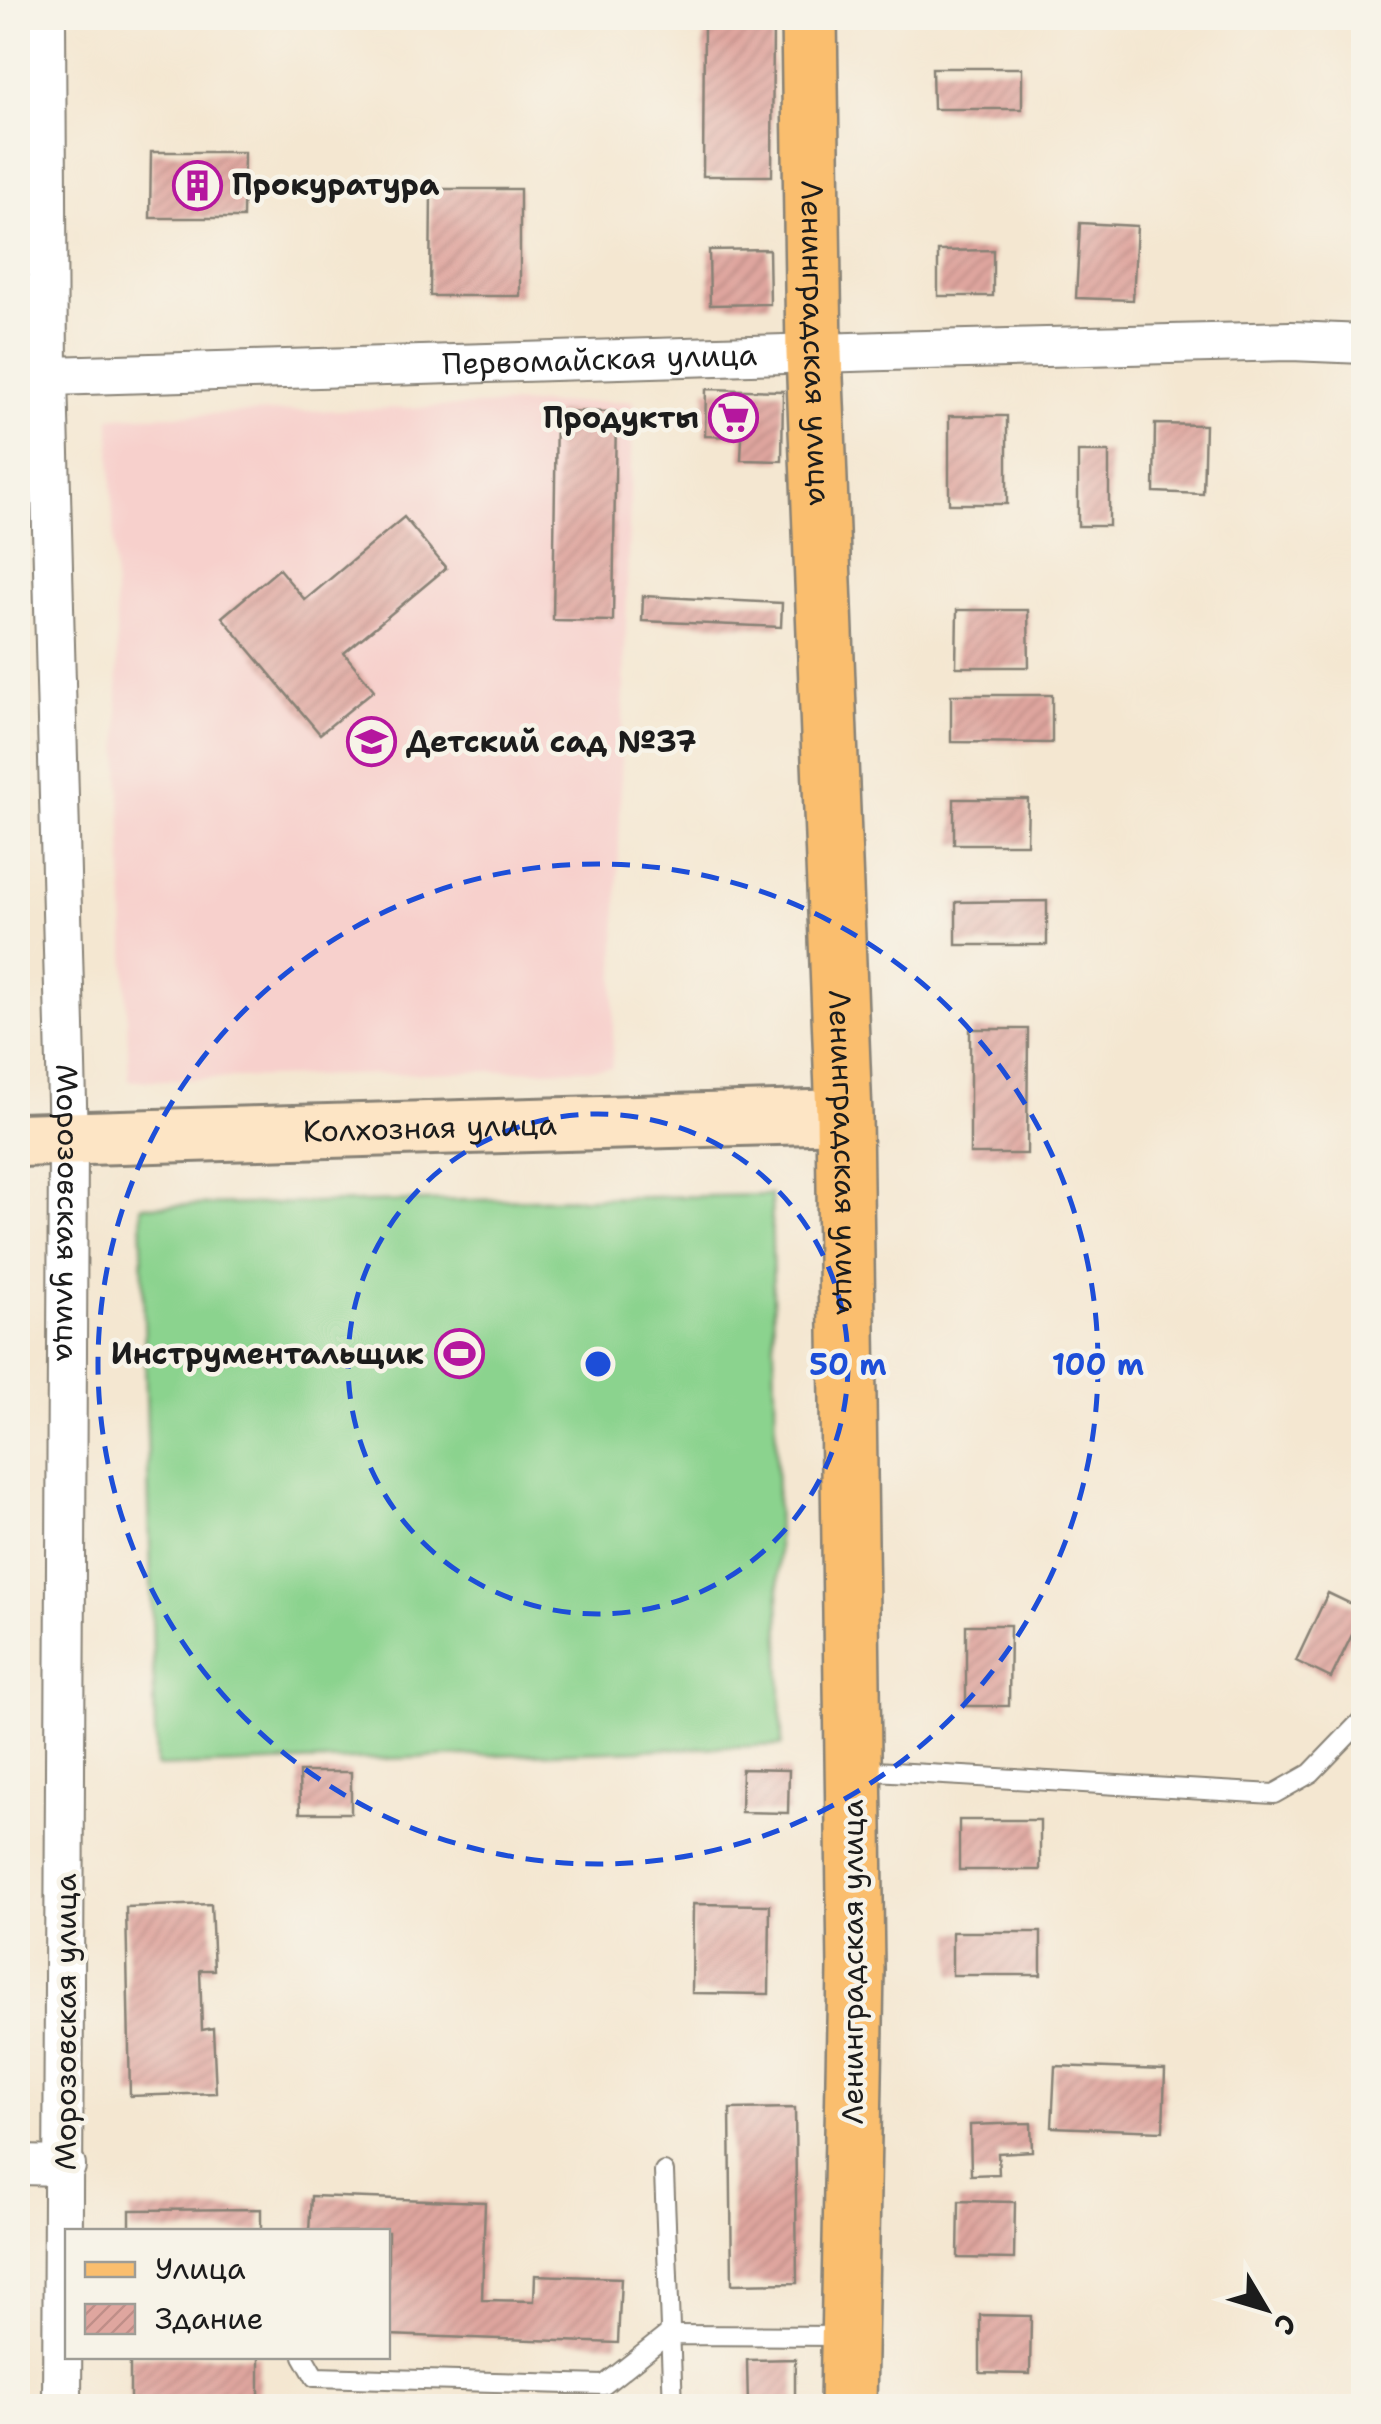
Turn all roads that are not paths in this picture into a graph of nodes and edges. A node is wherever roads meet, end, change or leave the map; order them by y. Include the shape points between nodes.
1 (46, 18) edge
2 (809, 18) edge
3 (1364, 344) edge
4 (814, 353) junction
5 (33, 377) edge
6 (844, 1116) junction
7 (43, 1140) edge
8 (1364, 1718) edge
9 (852, 1770) junction
10 (18, 2165) edge
11 (66, 2166) junction
12 (664, 2172) dead end
13 (667, 2335) junction
14 (850, 2336) junction
15 (305, 2359) edge
16 (62, 2406) edge
17 (674, 2406) edge
18 (848, 2406) edge

1 - 5 street, Морозовская улица
2 - 4 main road, Ленинградская улица
3 - 4 street, Первомайская улица
4 - 5 street, Первомайская улица
4 - 6 main road, Ленинградская улица
5 - 7 street, Морозовская улица
6 - 7 main road, Колхозная улица
6 - 9 main road, Ленинградская улица
7 - 11 street, Морозовская улица
8 - 9 lane via 1310,1773 1274,1794
9 - 14 main road, Ленинградская улица
10 - 11 street
11 - 16 street, Морозовская улица
12 - 13 lane
13 - 14 lane
13 - 15 lane via 604,2386 315,2377
13 - 17 lane
14 - 18 main road, Ленинградская улица

